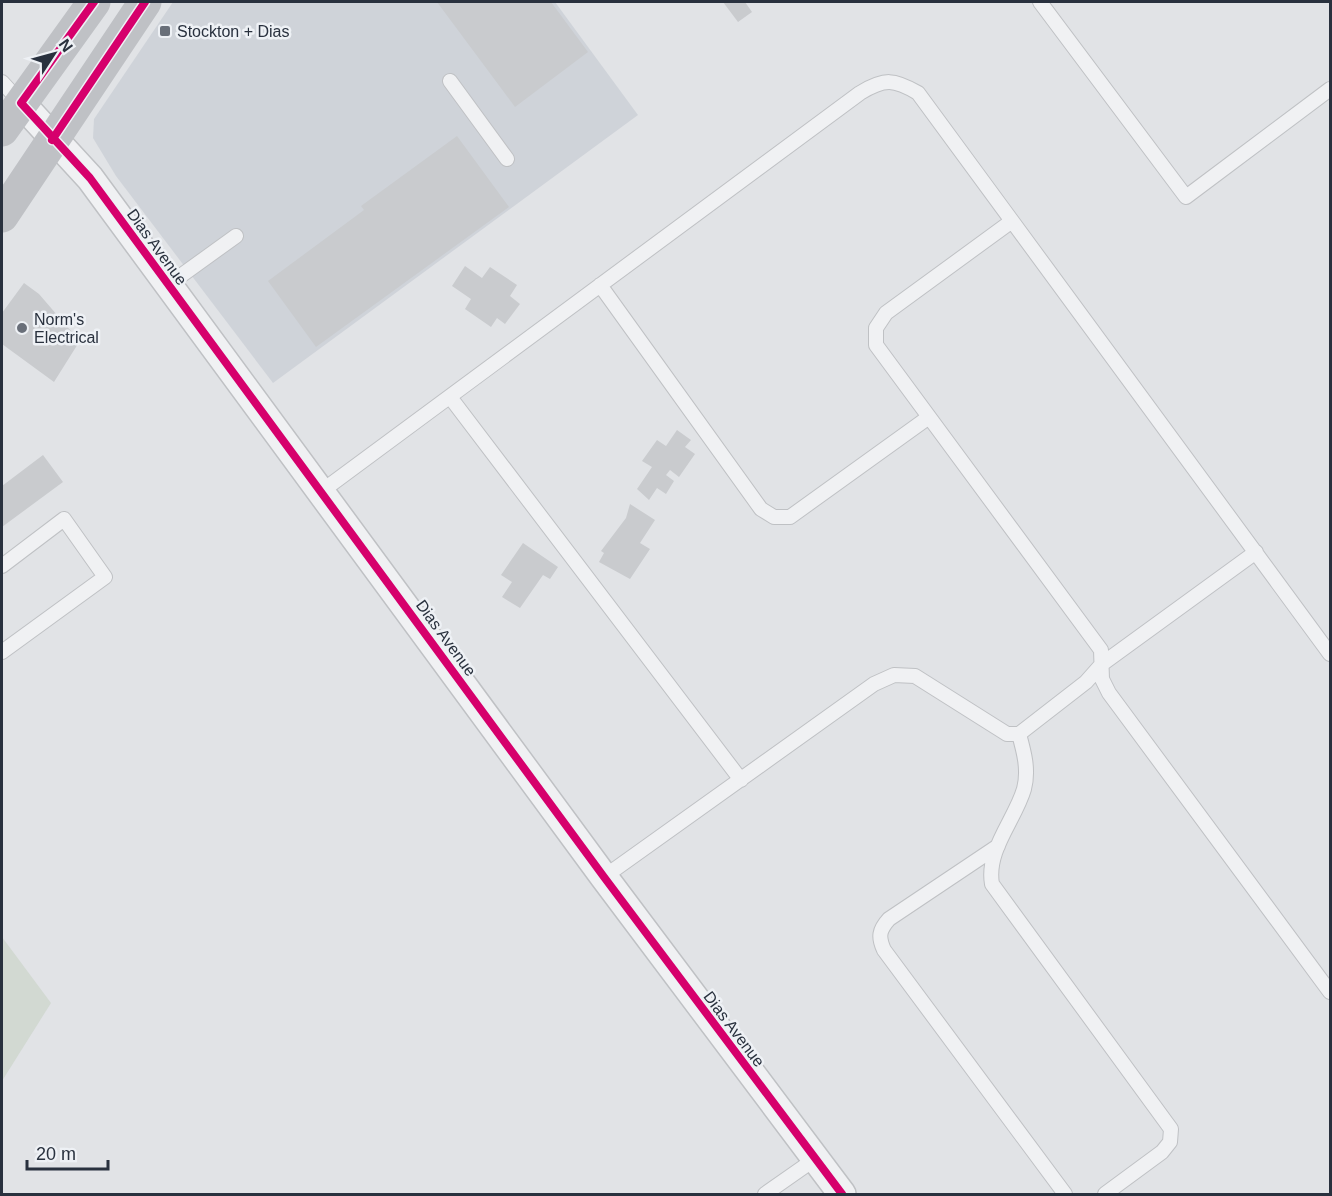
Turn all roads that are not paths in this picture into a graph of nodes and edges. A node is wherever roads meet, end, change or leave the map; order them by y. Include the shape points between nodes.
1 (94, 2) edge
2 (145, 2) edge
3 (1040, 2) edge
4 (450, 81) dead end
5 (1330, 89) edge
6 (11, 92) edge
7 (2, 130) edge
8 (52, 140) junction
9 (507, 159) dead end
10 (2, 216) edge
11 (1012, 221) junction
12 (236, 236) dead end
13 (168, 285) junction
14 (600, 285) junction
15 (450, 397) junction
16 (929, 417) junction
17 (322, 491) junction
18 (1256, 552) junction
19 (2, 566) edge
20 (2, 652) edge
21 (1330, 654) edge
22 (1102, 664) junction
23 (1019, 734) junction
24 (741, 780) junction
25 (998, 846) junction
26 (604, 877) junction
27 (1330, 992) edge
28 (815, 1159) junction
29 (765, 1194) edge
30 (842, 1194) edge
31 (1065, 1194) edge
32 (1105, 1194) edge

1 - 6 main road
2 - 8 main road
3 - 5 lane via 1186,197
4 - 9 lane
6 - 7 main road
6 - 8 street, Dias Avenue
8 - 10 main road
8 - 13 street, Dias Avenue via 90,178
11 - 14 lane via 918,93 900,82 879,82
11 - 16 lane via 886,313 876,328 876,345
11 - 18 lane
12 - 13 lane
13 - 17 street, Dias Avenue
14 - 15 lane
14 - 16 lane via 761,509 774,517 790,516
15 - 17 lane
15 - 24 lane
16 - 22 lane via 1101,650
17 - 26 street, Dias Avenue
18 - 21 lane
18 - 22 lane
19 - 20 lane via 64,519 105,577
22 - 23 lane via 1086,682
22 - 27 lane via 1102,679 1109,693
23 - 24 lane via 1007,734 915,676 894,675 874,684
23 - 25 lane via 1026,760 1025,787
24 - 26 lane
25 - 31 lane via 889,920 881,928 879,940
25 - 32 lane via 989,869 992,884 1171,1129 1170,1142 1162,1152
26 - 28 street, Dias Avenue
28 - 29 lane
28 - 30 street, Dias Avenue

